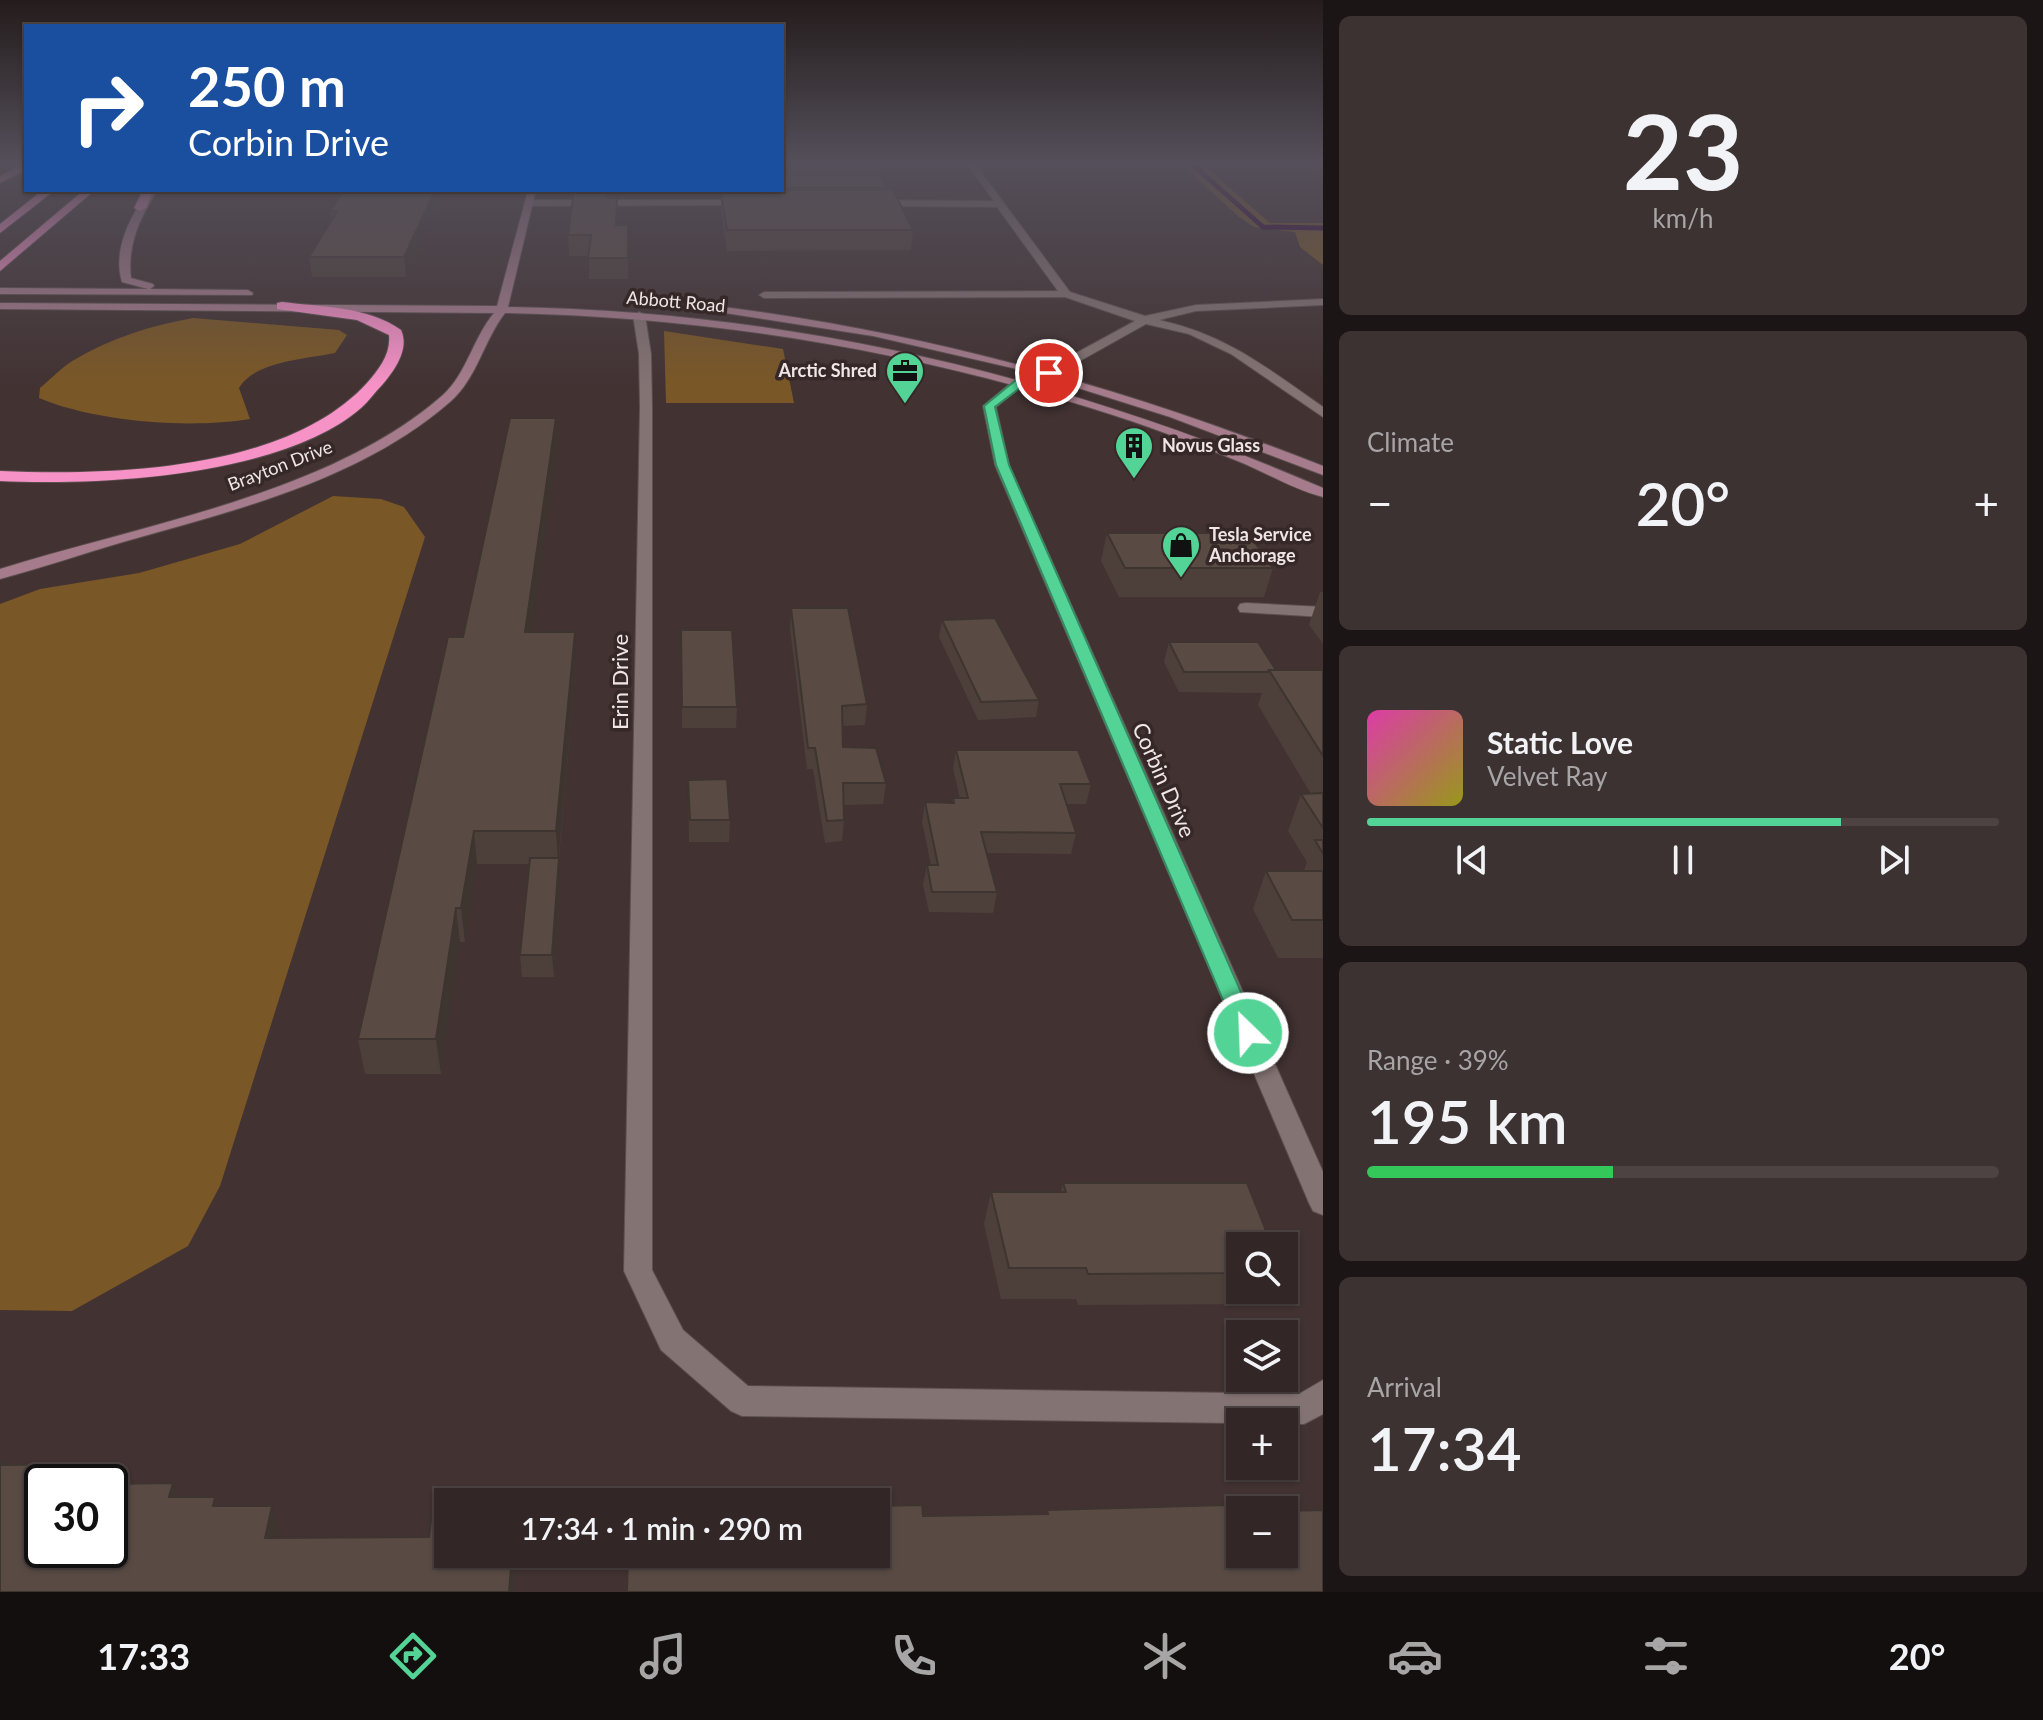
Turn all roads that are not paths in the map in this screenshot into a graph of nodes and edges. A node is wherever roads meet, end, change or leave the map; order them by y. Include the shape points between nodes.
1 (34, 238) edge
2 (130, 238) edge
3 (520, 238) edge
4 (1023, 238) edge
5 (0, 267) edge
6 (0, 291) edge
7 (212, 292) junction
8 (256, 293) dead end
9 (1066, 294) junction
10 (339, 295) dead end
11 (764, 295) dead end
12 (285, 298) junction
13 (1323, 302) edge
14 (503, 304) junction
15 (0, 306) edge
16 (639, 315) junction
17 (1144, 320) junction
18 (1049, 373) junction
19 (1020, 382) junction
20 (1323, 413) edge
21 (1323, 471) edge
22 (0, 476) edge
23 (1323, 493) edge
24 (0, 574) edge
25 (1246, 608) dead end
26 (1323, 612) edge
27 (1323, 1203) edge
28 (1323, 1395) edge

1 - 5 highway
2 - 7 main road via 126,280
3 - 14 main road, Brayton Drive
4 - 9 street
6 - 7 main road
7 - 8 main road
9 - 11 street
9 - 17 street
10 - 14 main road, Abbott Road
12 - 14 main road, Abbott Road
12 - 15 main road, Abbott Road
12 - 22 highway via 385,324 396,333 396,348 382,376 344,413 284,441 182,467 90,478
13 - 17 street via 1196,308
14 - 16 main road, Abbott Road
14 - 18 main road, Abbott Road via 692,306 795,318
14 - 24 main road, Brayton Drive via 459,385 431,411 373,447 246,499
16 - 19 main road, Abbott Road via 799,334
16 - 28 street, Erin Drive via 646,406 638,1271 672,1340 742,1401 1304,1409
17 - 18 street
17 - 20 street via 1193,331 1235,351
18 - 19 main road
18 - 21 main road, Abbott Road via 1242,437
19 - 23 main road, Abbott Road via 1203,442
19 - 27 street, Corbin Drive via 989,406 1002,465
25 - 26 street

